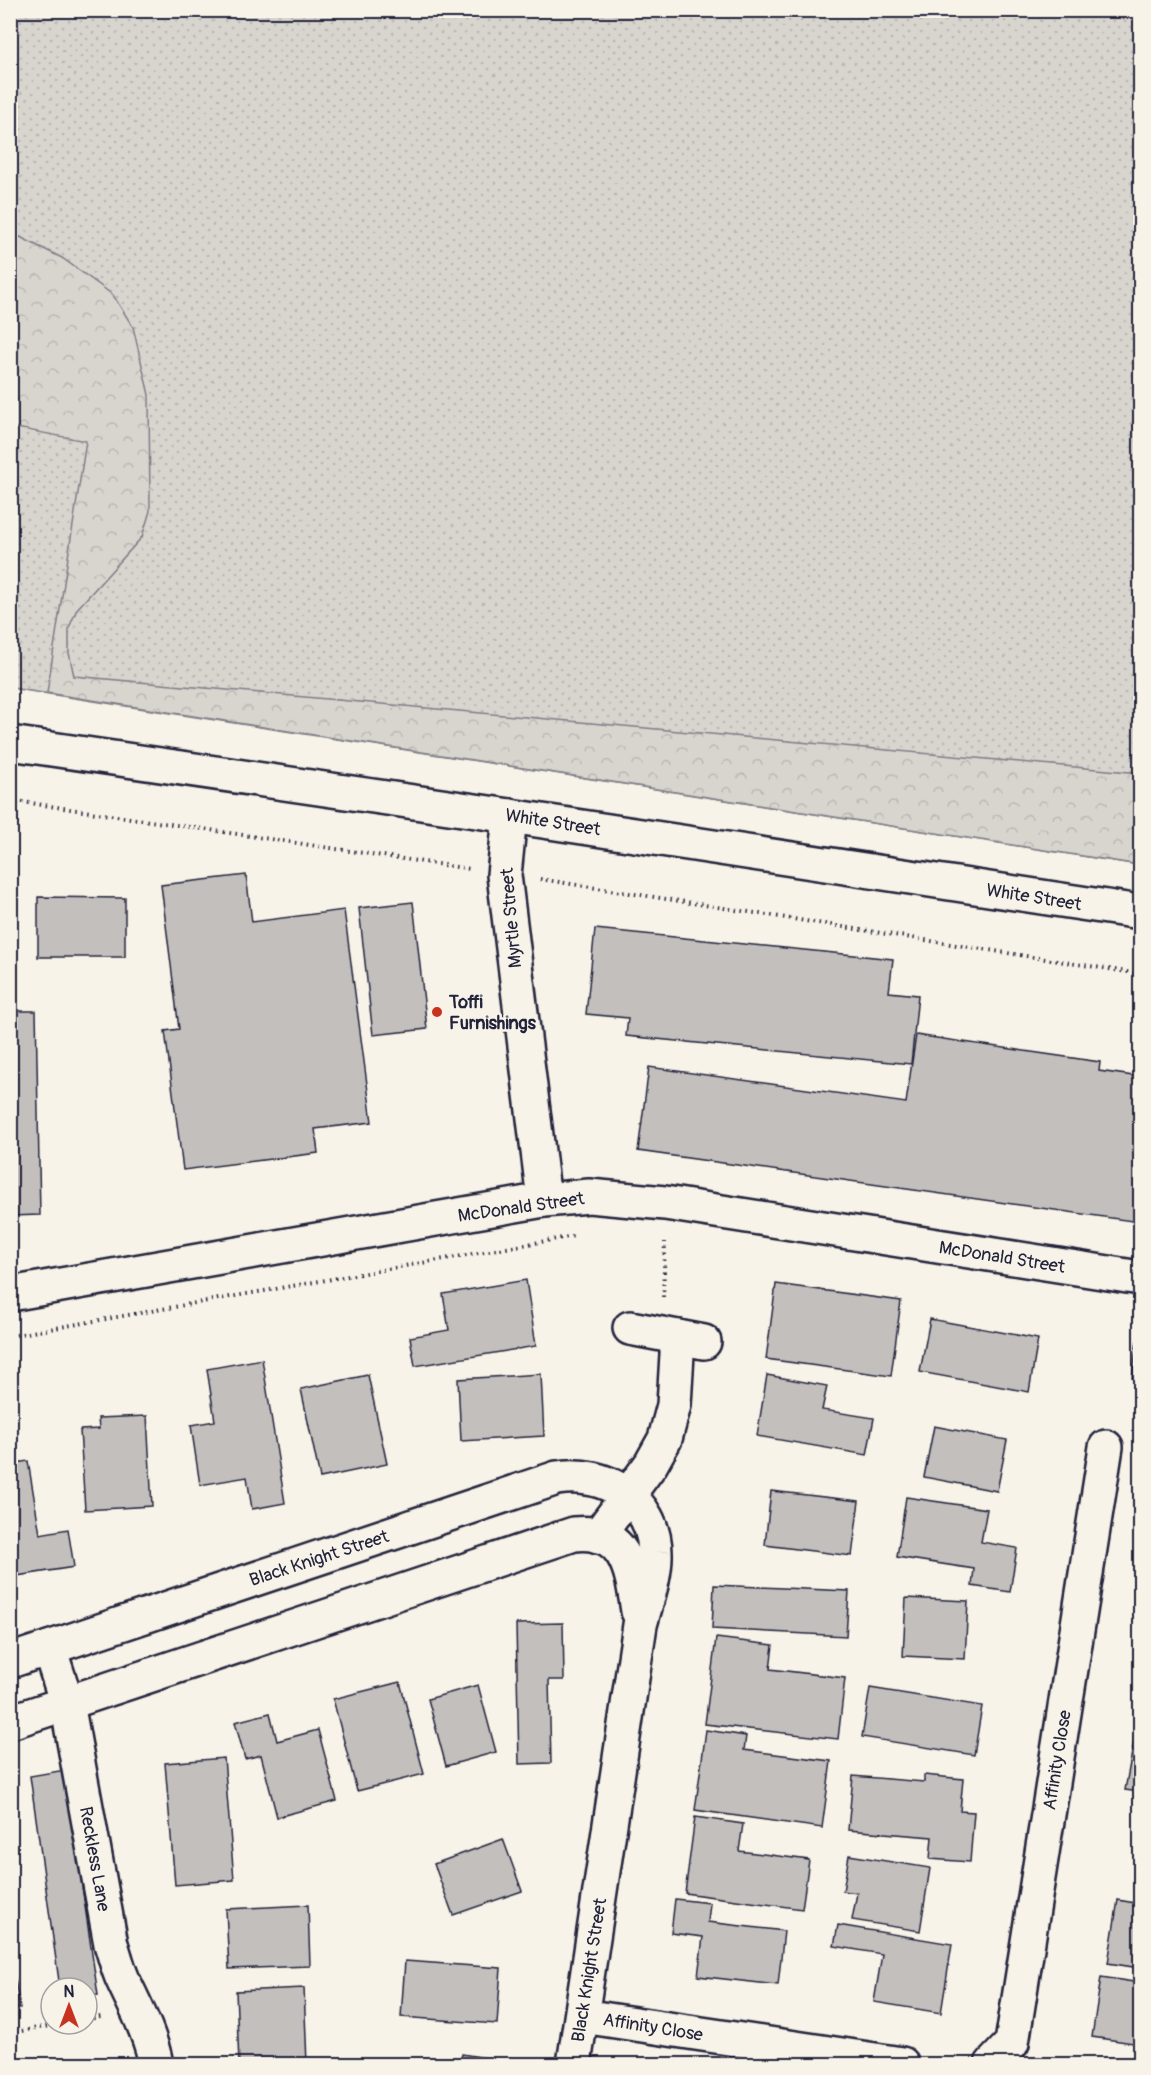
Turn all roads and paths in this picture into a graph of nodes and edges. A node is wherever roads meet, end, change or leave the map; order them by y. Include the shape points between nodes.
1 (10, 743) edge
2 (10, 800) edge
3 (510, 816) junction
4 (442, 865) dead end
5 (562, 882) dead end
6 (1096, 906) junction
7 (1140, 912) edge
8 (1140, 919) edge
9 (1140, 974) edge
10 (544, 1200) junction
11 (580, 1235) dead end
12 (654, 1240) dead end
13 (664, 1242) junction
14 (676, 1243) dead end
15 (1140, 1278) edge
16 (10, 1294) edge
17 (630, 1328) dead end
18 (10, 1336) edge
19 (681, 1338) junction
20 (1106, 1447) dead end
21 (628, 1494) junction
22 (598, 1536) junction
23 (640, 1625) junction
24 (49, 1648) junction
25 (10, 1660) edge
26 (67, 1703) junction
27 (10, 1722) edge
28 (582, 2016) junction
29 (39, 2028) edge
30 (10, 2033) edge
31 (156, 2064) edge
32 (574, 2064) edge
33 (902, 2064) edge
34 (992, 2064) edge

1 - 3 street, White Street
2 - 4 path
3 - 6 street, White Street
3 - 10 street, Myrtle Street via 504,874
5 - 9 path
6 - 7 street, White Street
6 - 8 street, White Street
10 - 15 street, McDonald Street via 589,1196 665,1203
10 - 16 street, McDonald Street
11 - 18 path
12 - 13 path
13 - 14 path
13 - 19 path
17 - 19 street
19 - 21 street via 669,1429 651,1464
20 - 34 street, Affinity Close via 1012,2043
21 - 22 street
21 - 23 street, Black Knight Street via 646,1518 655,1552
21 - 24 street, Black Knight Street via 593,1478 557,1478
22 - 23 street, Black Knight Street via 616,1546 626,1558
22 - 26 street via 561,1537
23 - 28 street, Black Knight Street
24 - 25 street, Black Knight Street
24 - 26 street, Reckless Lane
26 - 27 street
26 - 31 street, Reckless Lane via 111,1944 150,2038
28 - 32 street, Black Knight Street
28 - 33 street, Affinity Close
29 - 30 path

